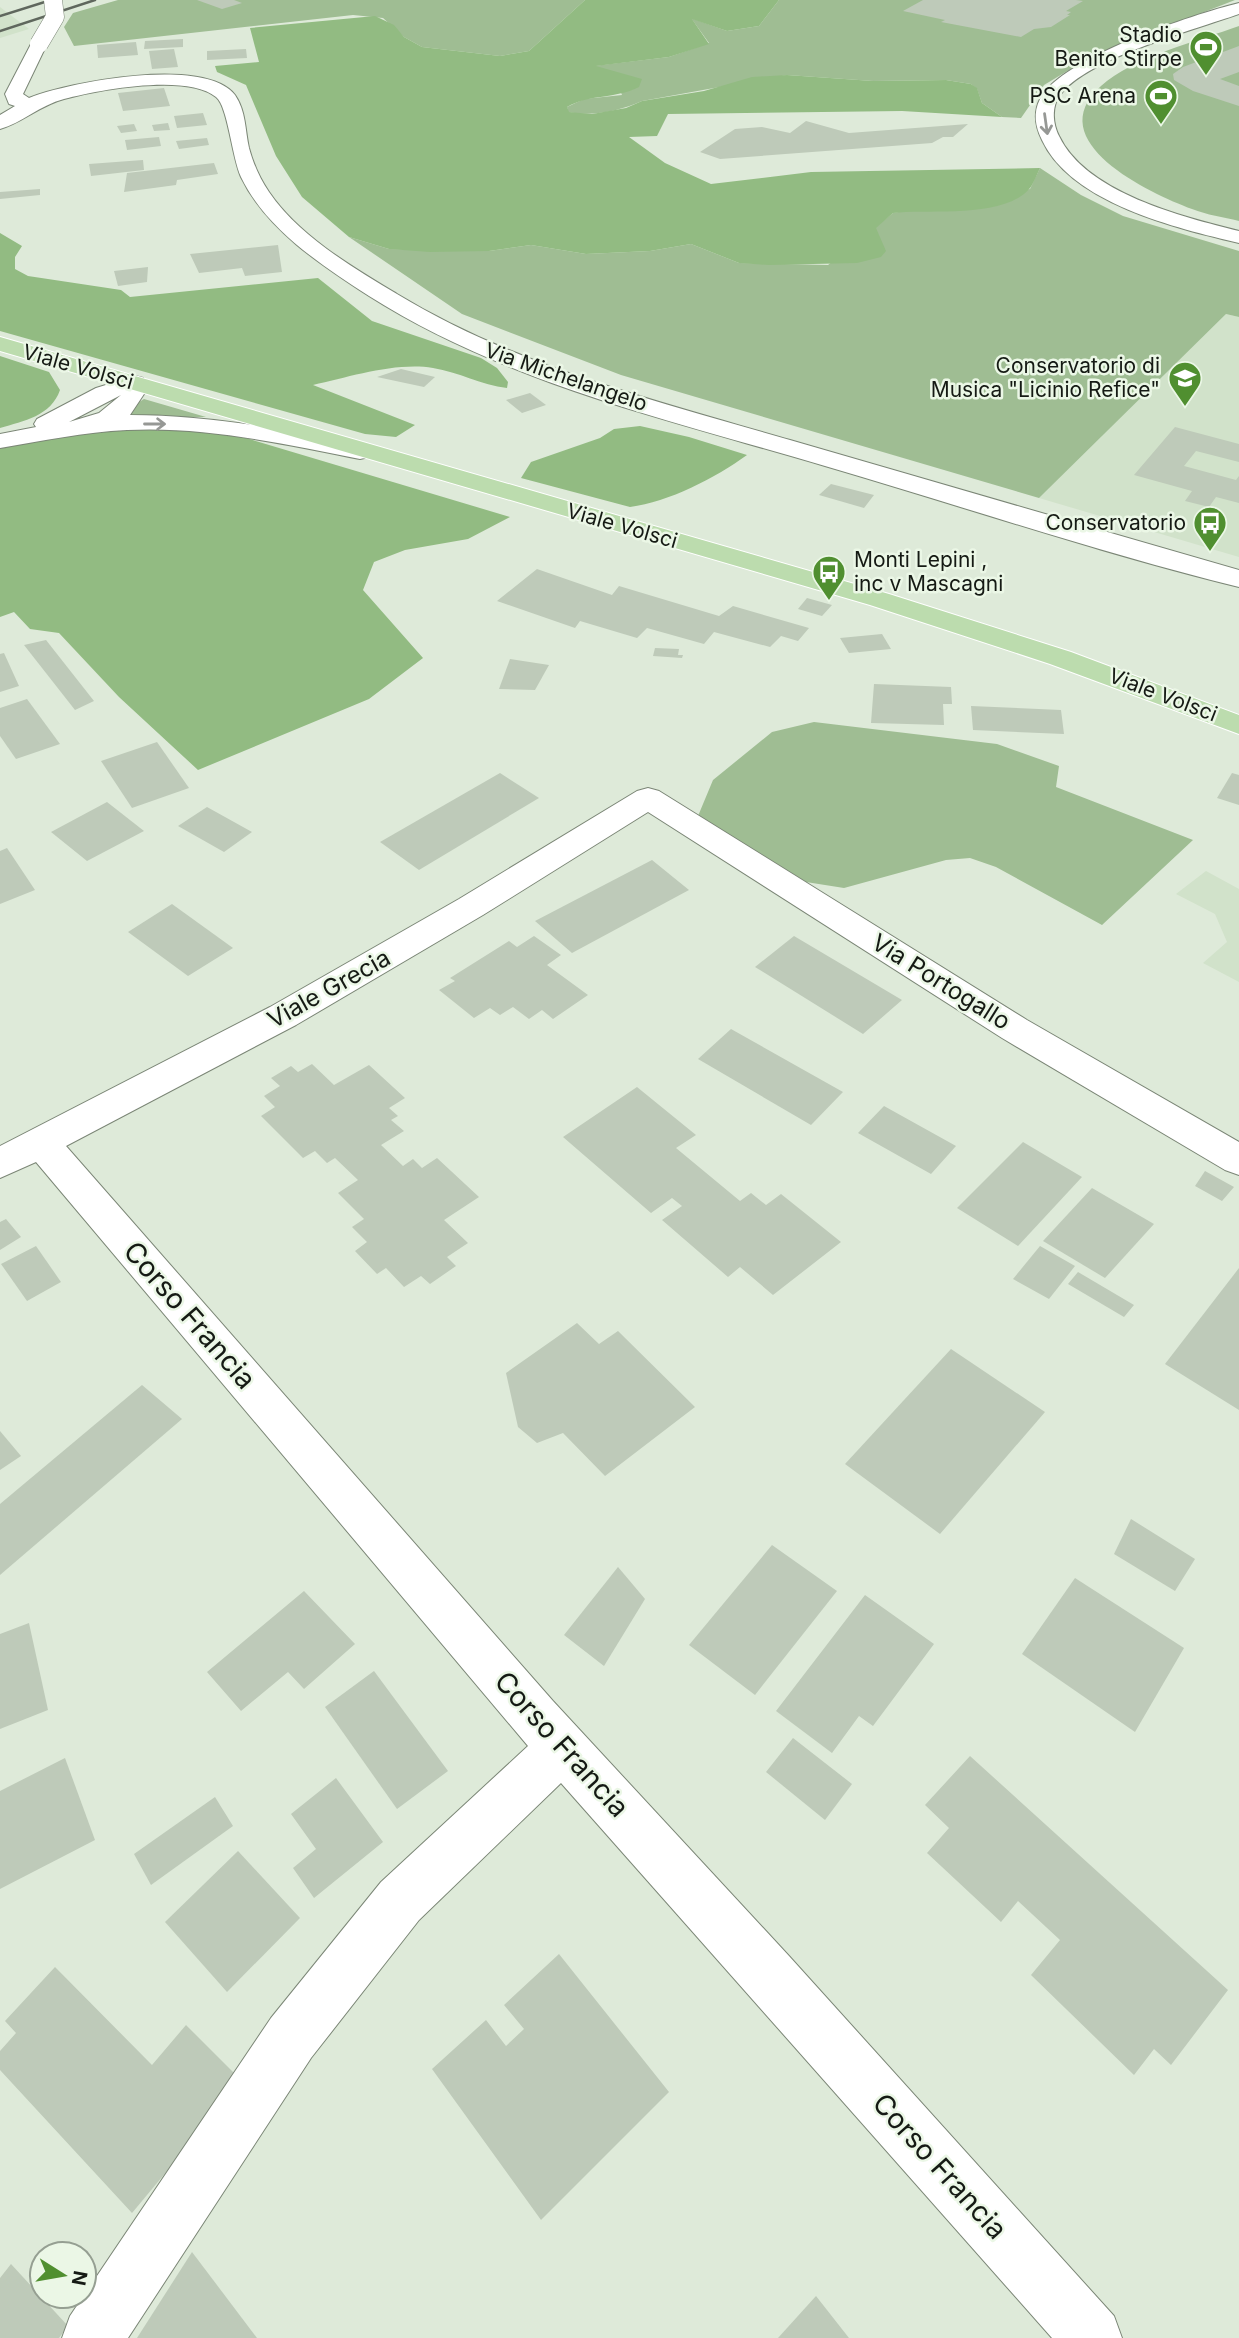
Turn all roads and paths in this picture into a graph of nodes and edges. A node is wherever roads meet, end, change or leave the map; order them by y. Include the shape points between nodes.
1 (53, 0) edge
2 (1239, 8) edge
3 (30, 104) junction
4 (0, 123) edge
5 (1239, 237) edge
6 (0, 344) edge
7 (48, 358) junction
8 (135, 383) junction
9 (66, 412) junction
10 (87, 427) junction
11 (0, 440) edge
12 (360, 453) junction
13 (1239, 579) edge
14 (1239, 725) edge
15 (648, 798) joint
16 (20, 1152) edge
17 (1239, 1160) edge
18 (563, 1747) junction
19 (92, 2338) edge
20 (1092, 2338) edge

1 - 3 street, bridge via 58,8 56,17 14,94 15,100
2 -> 5 street via 1081,69 1056,89 1044,112 1048,137 1057,150 1102,188 1165,218
3 - 4 street, Via Michelangelo
3 - 13 street, Via Michelangelo via 69,92 129,83 174,81 214,86 233,106 241,153 253,183 273,210 394,302 475,345 639,404
6 - 7 main road, Viale Volsci
7 - 8 main road, Viale Volsci
7 - 9 street via 71,369 81,381 80,393
8 - 9 street
8 - 10 street via 130,404
8 - 12 main road, Viale Volsci
9 - 11 street via 38,428
10 - 11 street
10 -> 12 street via 209,425
12 - 14 main road, Viale Volsci via 898,604 1138,684
15 - 16 street, Viale Grecia via 307,1002
15 - 17 street, Via Portogallo via 948,988
16 - 18 street, Corso Francia
18 - 19 street via 392,1911 291,2038
18 - 20 street, Corso Francia

